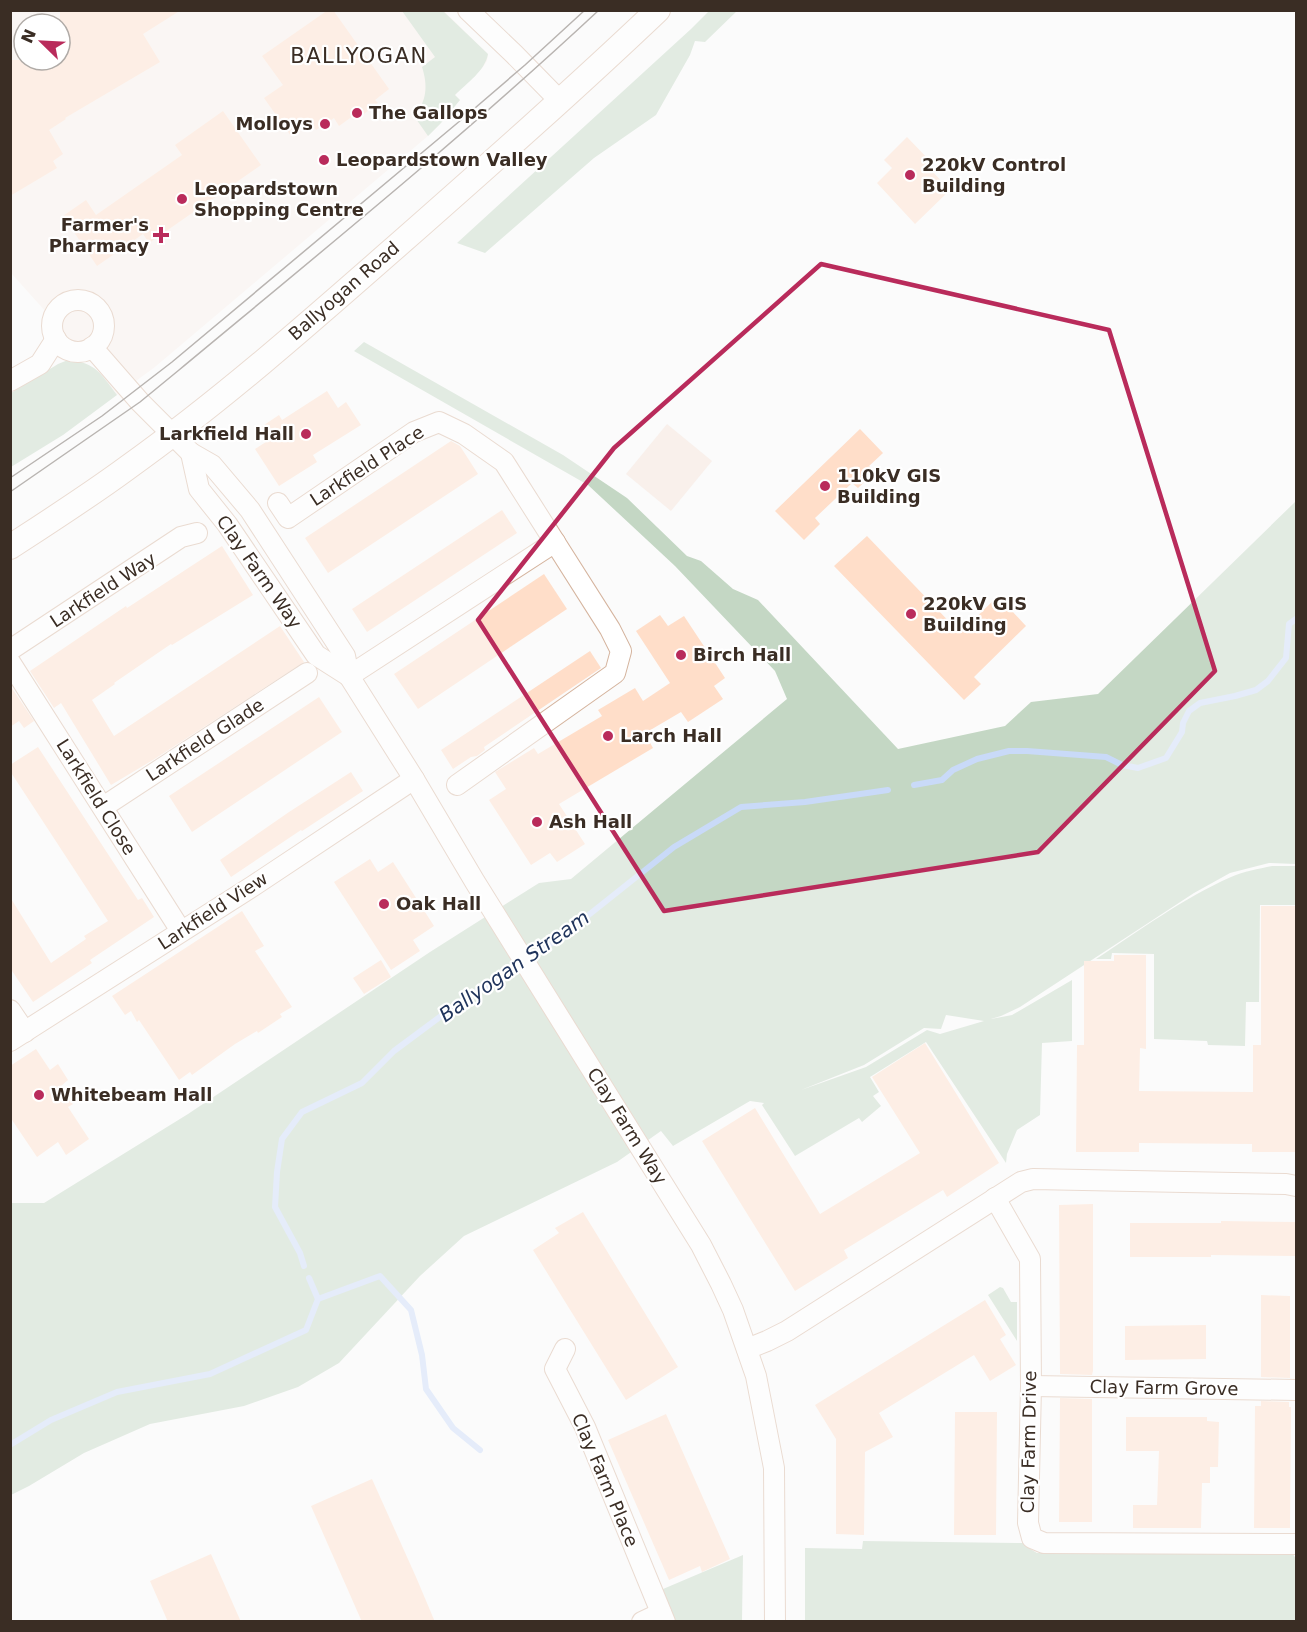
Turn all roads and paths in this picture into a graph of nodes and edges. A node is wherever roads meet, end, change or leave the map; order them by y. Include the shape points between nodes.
1 (468, 10) edge
2 (658, 10) edge
3 (561, 102) junction
4 (56, 339) junction
5 (92, 347) junction
6 (10, 381) edge
7 (173, 434) junction
8 (191, 453) junction
9 (278, 503) dead end
10 (196, 533) dead end
11 (555, 542) junction
12 (10, 546) edge
13 (10, 650) edge
14 (10, 662) edge
15 (307, 673) dead end
16 (350, 676) junction
17 (414, 779) junction
18 (457, 785) dead end
19 (102, 807) junction
20 (181, 932) junction
21 (10, 1010) edge
22 (18, 1036) edge
23 (1296, 1186) edge
24 (995, 1198) junction
25 (565, 1349) dead end
26 (747, 1349) junction
27 (1031, 1386) junction
28 (1296, 1390) edge
29 (1296, 1544) edge
30 (663, 1617) edge
31 (642, 1622) edge
32 (774, 1622) edge

1 - 3 street
2 - 3 street, Ballyogan Road
3 - 7 street, Ballyogan Road via 334,301
4 - 5 street via 68,350
4 - 5 street via 52,322 60,307 84,300 99,310 102,317 102,334
4 - 6 street via 40,364
5 - 7 street, Clay Farm Way
7 - 8 street, Clay Farm Way
7 - 12 street, Ballyogan Road
8 - 16 street, Clay Farm Way via 212,465 250,510 345,656
8 - 16 street, Clay Farm Way via 199,489 316,655
9 - 11 street, Larkfield Place via 288,518 414,432 440,422 504,462
10 - 13 street, Larkfield Way via 181,537
11 - 16 street
11 - 18 street, Larkfield Place via 621,651 615,673
14 - 19 street, Larkfield Close
15 - 19 street, Larkfield Glade
16 - 17 street, Clay Farm Way
17 - 20 street, Larkfield View
17 - 26 street, Clay Farm Way via 689,1226 733,1310
19 - 20 street, Larkfield Close
20 - 22 street, Larkfield View
21 - 22 street
23 - 24 street via 1033,1179
24 - 26 street via 787,1331
24 - 27 street, Clay Farm Drive via 1030,1259
25 - 30 street, Clay Farm Place via 555,1369 585,1427
26 - 32 street, Clay Farm Way via 774,1468
27 - 28 street, Clay Farm Grove
27 - 29 street, Clay Farm Drive via 1028,1523 1032,1538 1044,1543
30 - 31 street, Clay Farm Place

